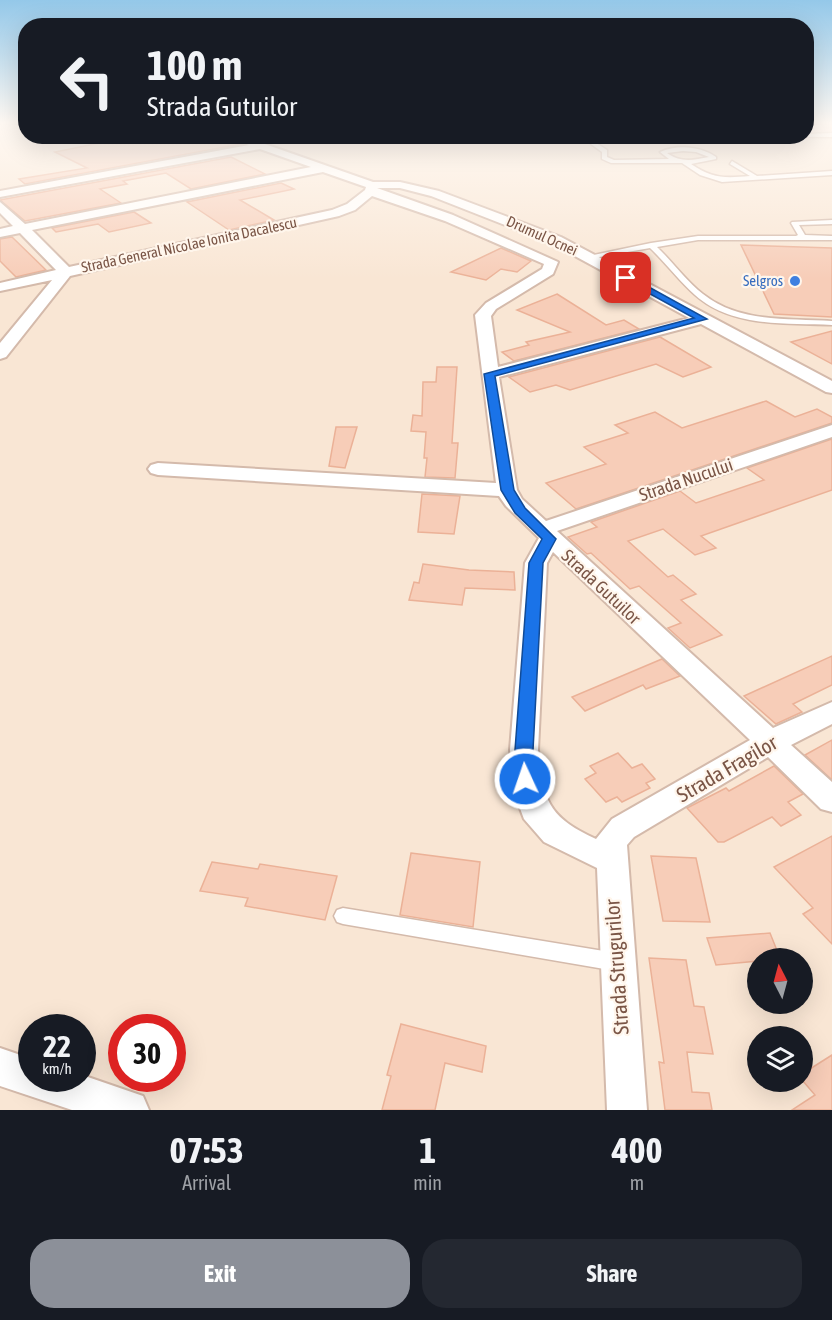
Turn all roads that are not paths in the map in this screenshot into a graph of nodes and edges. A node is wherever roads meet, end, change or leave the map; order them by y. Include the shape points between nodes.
1 (103, 175) edge
2 (288, 175) edge
3 (338, 175) edge
4 (705, 175) edge
5 (751, 175) edge
6 (810, 175) edge
7 (758, 179) junction
8 (372, 188) junction
9 (0, 194) edge
10 (0, 206) edge
11 (832, 222) edge
12 (23, 229) junction
13 (0, 233) edge
14 (801, 237) junction
15 (832, 238) edge
16 (651, 245) junction
17 (588, 257) junction
18 (66, 272) junction
19 (0, 287) edge
20 (702, 319) junction
21 (832, 323) edge
22 (0, 329) edge
23 (21, 330) junction
24 (0, 354) edge
25 (490, 374) junction
26 (832, 388) edge
27 (832, 431) edge
28 (158, 469) dead end
29 (507, 490) junction
30 (545, 534) junction
31 (832, 712) edge
32 (771, 742) junction
33 (832, 800) edge
34 (617, 844) junction
35 (343, 916) dead end
36 (617, 962) junction
37 (0, 1067) edge
38 (18, 1073) edge
39 (75, 1092) edge
40 (129, 1110) edge
41 (627, 1110) edge

1 - 9 street
2 - 12 street
3 - 8 street, Drumul Ocnei
4 - 7 lane via 715,179
5 - 7 lane
6 - 7 lane
8 - 17 street, Drumul Ocnei via 400,185 443,196 528,228
8 - 18 street, Strada General Nicolae Ionita Dacalescu via 351,207 335,213
8 - 25 street, Strada Gutuilor via 551,262 548,271 485,311 482,321
10 - 12 street
11 - 14 lane via 794,223
12 - 13 street
12 - 18 street
14 - 15 lane
14 - 16 lane via 698,238
16 - 17 lane
16 - 21 lane via 700,295 731,313
17 - 20 street, Drumul Ocnei
18 - 19 street, Strada General Nicolae Ionita Dacalescu
18 - 23 street
20 - 25 street
20 - 26 street, Drumul Ocnei
22 - 23 street
23 - 24 street
25 - 29 street, Strada Gutuilor
27 - 30 street, Strada Nucului
28 - 29 street
29 - 30 street, Strada Gutuilor via 513,502
30 - 32 street, Strada Gutuilor
30 - 34 street via 536,563 525,779 536,816 544,824 580,847
31 - 32 street, Strada Fragilor
32 - 33 street, Strada Gutuilor
32 - 34 street, Strada Fragilor
34 - 36 street, Strada Strugurilor
35 - 36 lane
36 - 41 street, Strada Strugurilor
37 - 38 street
39 - 40 street

